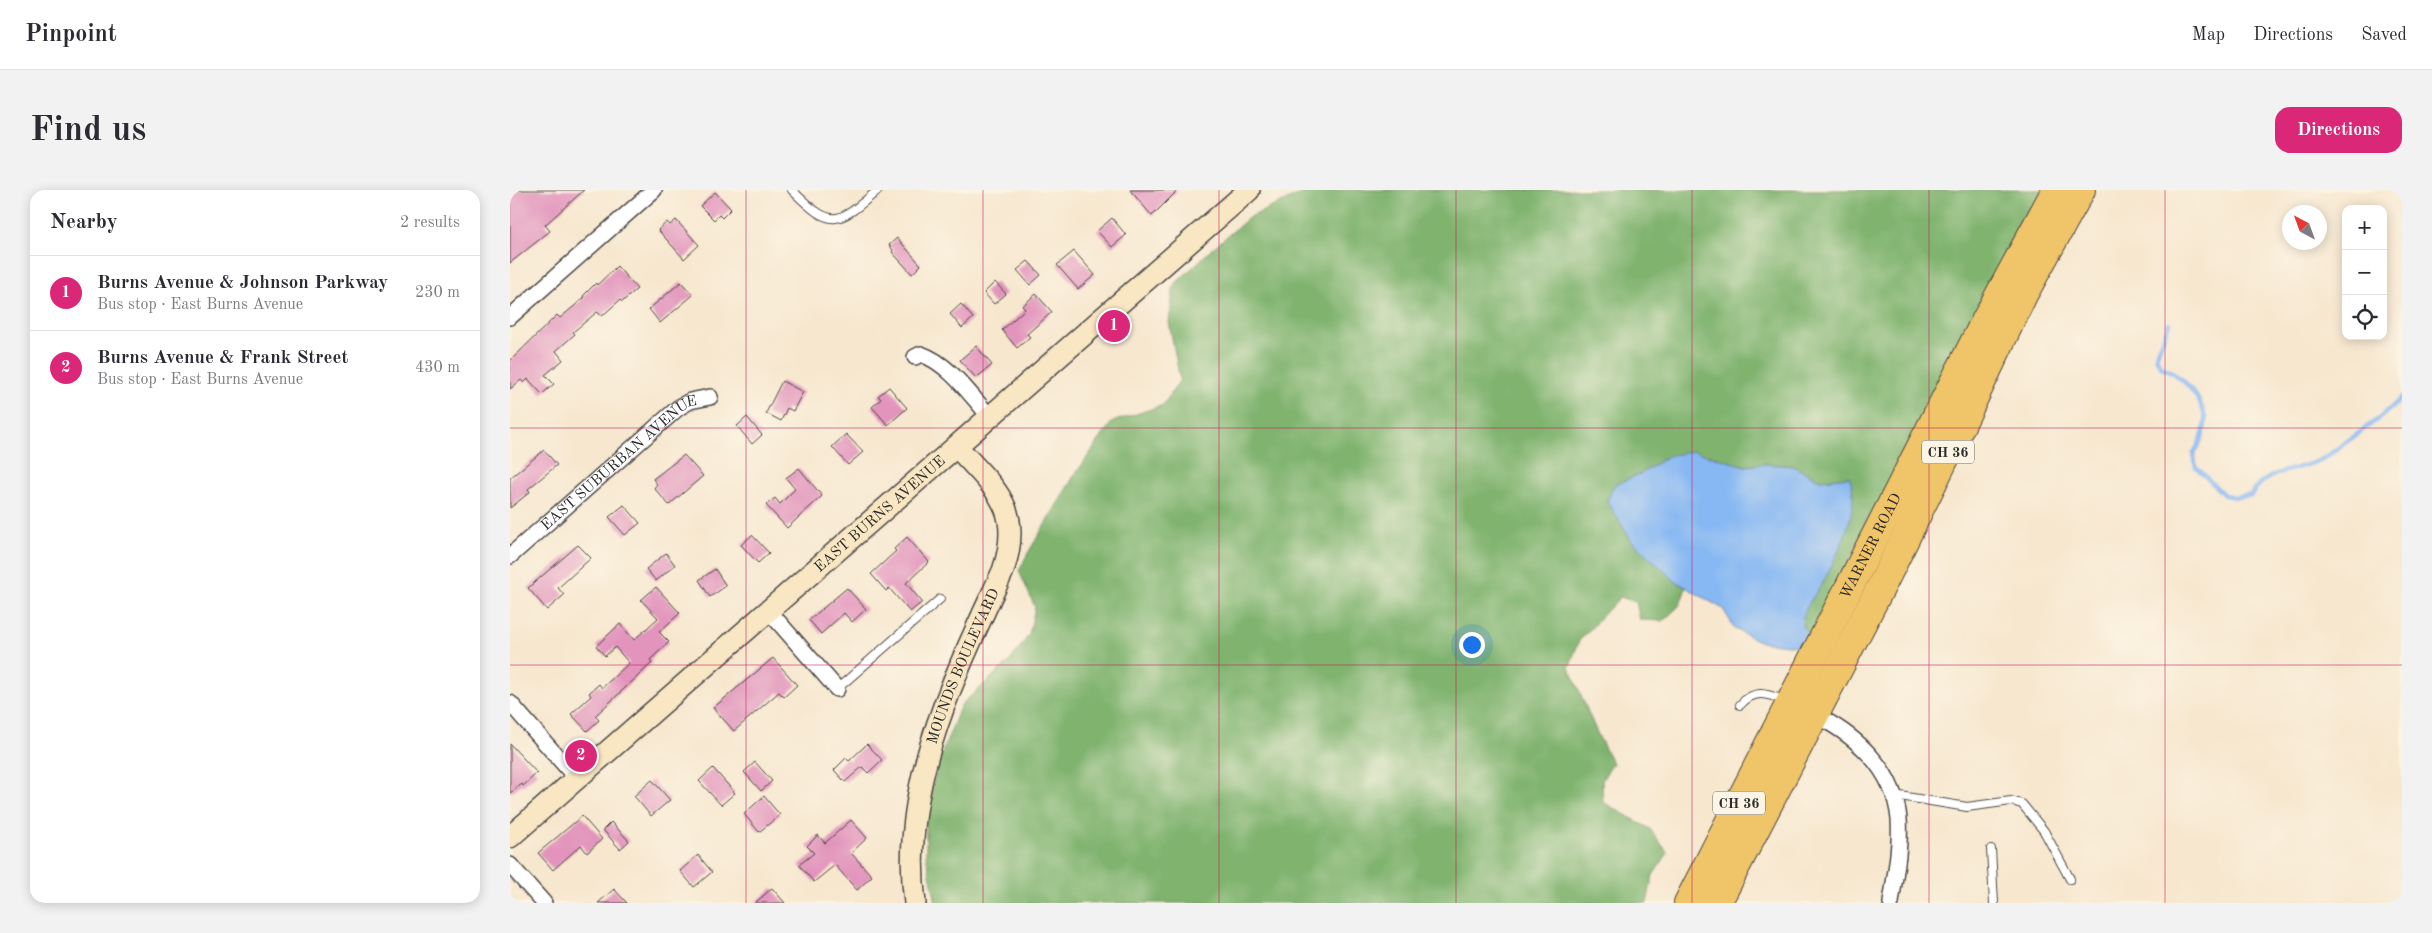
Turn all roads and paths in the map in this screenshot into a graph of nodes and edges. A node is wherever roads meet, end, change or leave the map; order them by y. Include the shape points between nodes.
1 (654, 190) edge
2 (792, 190) edge
3 (878, 190) edge
4 (1249, 190) edge
5 (2056, 190) edge
6 (2081, 190) edge
7 (510, 316) edge
8 (915, 357) dead end
9 (710, 397) dead end
10 (991, 418) junction
11 (957, 447) junction
12 (510, 556) edge
13 (940, 599) dead end
14 (768, 610) junction
15 (837, 689) joint
16 (510, 703) edge
17 (1740, 705) dead end
18 (1802, 709) junction
19 (577, 779) junction
20 (1894, 795) junction
21 (510, 837) edge
22 (1991, 849) dead end
23 (510, 865) edge
24 (2070, 879) dead end
25 (544, 903) edge
26 (915, 903) edge
27 (1688, 903) edge
28 (1717, 903) edge
29 (1891, 903) edge
30 (1994, 903) edge

1 - 7 street
2 - 3 lane via 817,214 830,218 854,210
4 - 10 street, EAST BURNS AVENUE
5 - 18 highway, WARNER ROAD / CH 36 via 1993,304
6 - 18 highway, WARNER ROAD / CH 36 via 2023,294 1951,446
8 - 10 street via 921,354 940,364
9 - 12 street, EAST SUBURBAN AVENUE via 678,408
10 - 11 street, EAST BURNS AVENUE
11 - 14 street, EAST BURNS AVENUE
11 - 26 street, MOUNDS BOULEVARD via 994,487 1005,504 1012,532 1003,572 949,694 921,780 911,848
13 - 15 lane
14 - 15 street
14 - 19 street, EAST BURNS AVENUE
16 - 19 street
17 - 18 lane via 1746,698 1761,693
18 - 20 street via 1858,742 1886,776
18 - 27 highway, WARNER ROAD / CH 36
18 - 28 highway, WARNER ROAD / CH 36
19 - 21 street, EAST BURNS AVENUE
20 - 24 lane via 1967,807 2011,801 2022,804 2044,831
20 - 29 street via 1899,840
22 - 30 lane
23 - 25 street

